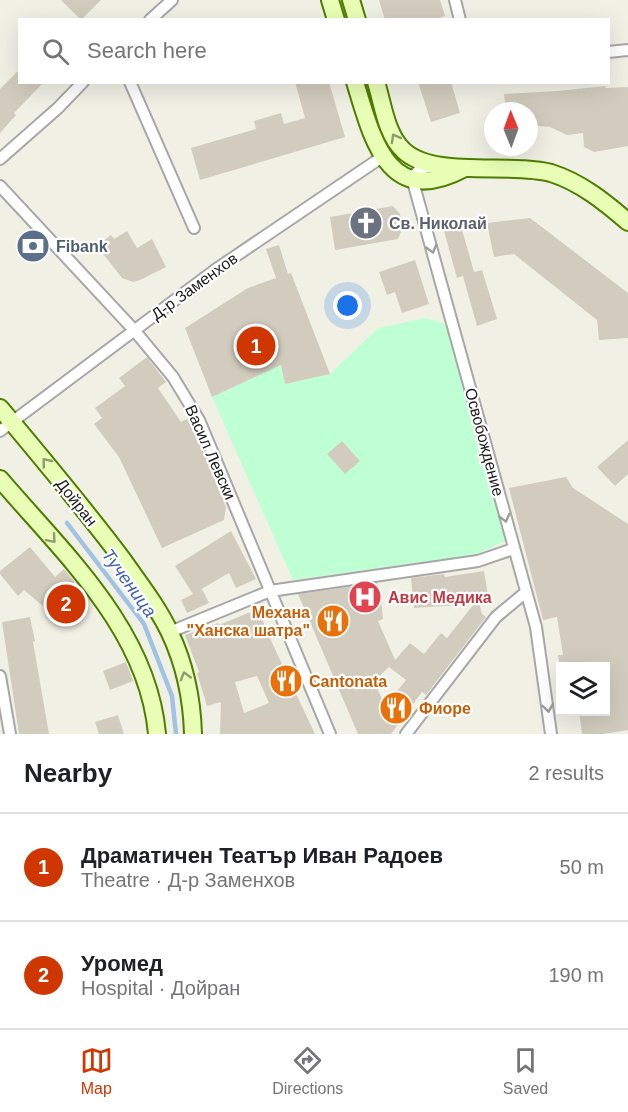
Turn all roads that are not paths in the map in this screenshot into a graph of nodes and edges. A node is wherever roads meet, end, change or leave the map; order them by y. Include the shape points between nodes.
1 (172, 0) edge
2 (330, 0) edge
3 (351, 0) edge
4 (455, 0) edge
5 (152, 18) edge
6 (335, 18) edge
7 (356, 18) edge
8 (460, 18) edge
9 (628, 50) edge
10 (610, 52) edge
11 (81, 84) edge
12 (131, 84) edge
13 (356, 84) edge
14 (377, 84) edge
15 (382, 157) junction
16 (0, 159) edge
17 (434, 164) junction
18 (464, 169) junction
19 (412, 178) junction
20 (0, 186) edge
21 (628, 222) edge
22 (194, 228) dead end
23 (134, 330) junction
24 (0, 408) edge
25 (6, 426) edge
26 (0, 479) edge
27 (513, 549) junction
28 (270, 591) junction
29 (526, 592) junction
30 (170, 632) junction
31 (0, 676) edge
32 (10, 734) edge
33 (157, 734) edge
34 (193, 734) edge
35 (330, 734) edge
36 (406, 734) edge
37 (551, 734) edge

1 - 5 street
2 - 6 main road
3 - 7 main road
4 - 8 street
9 - 10 street
11 - 16 street
12 - 22 street
13 - 15 main road
17 -> 14 main road via 412,158 397,144
15 - 19 main road via 401,174
15 - 23 street, Д-р Заменхов
17 - 18 main road
17 - 19 street
18 - 19 main road via 442,178
18 - 21 main road via 516,168 550,173 580,186
19 -> 27 street, Освобождение
20 - 23 street, Васил Левски
23 - 25 street, Д-р Заменхов
23 - 28 street, Васил Левски via 173,377 199,420
24 - 25 main road, Дойран
30 -> 25 main road, Дойран via 113,547
26 -> 33 main road via 82,574 123,630 148,688
27 - 28 street via 478,561
27 - 29 street, Освобождение
28 - 30 street
28 - 35 street, Васил Левски
29 - 36 street via 496,617
29 -> 37 street, Освобождение via 536,627
34 -> 30 main road, Дойран via 189,688
31 - 32 street

